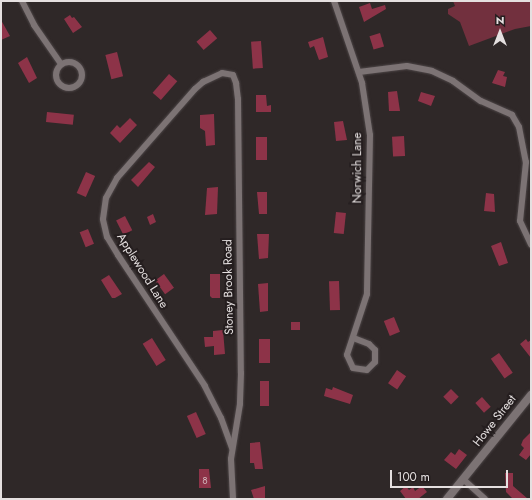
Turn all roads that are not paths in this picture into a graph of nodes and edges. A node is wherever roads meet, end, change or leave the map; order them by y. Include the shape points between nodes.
1 (22, 1) edge
2 (334, 1) edge
3 (61, 64) junction
4 (359, 72) junction
5 (233, 75) joint
6 (531, 245) edge
7 (353, 338) junction
8 (531, 395) edge
9 (232, 448) junction
10 (464, 480) junction
11 (233, 499) edge
12 (447, 499) edge
13 (485, 499) edge

1 - 3 street via 34,25
2 - 4 street, Norwich Lane
3 - 3 street via 56,73 59,82 67,87 77,85 82,76 79,67 71,62
4 - 6 street via 395,66 419,68 442,75 481,101 512,115 519,127 525,155 520,221
4 - 7 street, Norwich Lane via 366,104 371,160 367,294
5 - 9 street, Stoney Brook Road via 238,99 242,373 240,404
5 - 9 street, Applewood Lane via 222,73 195,89 116,178 106,198 103,219 107,238 204,386 221,418
7 - 7 street, Norwich Lane via 369,344 375,350 375,362 367,370 356,369 349,364 347,355
8 - 10 street, Howe Street
9 - 11 street, Stoney Brook Road via 230,470
10 - 12 street, Howe Street
10 - 13 street

